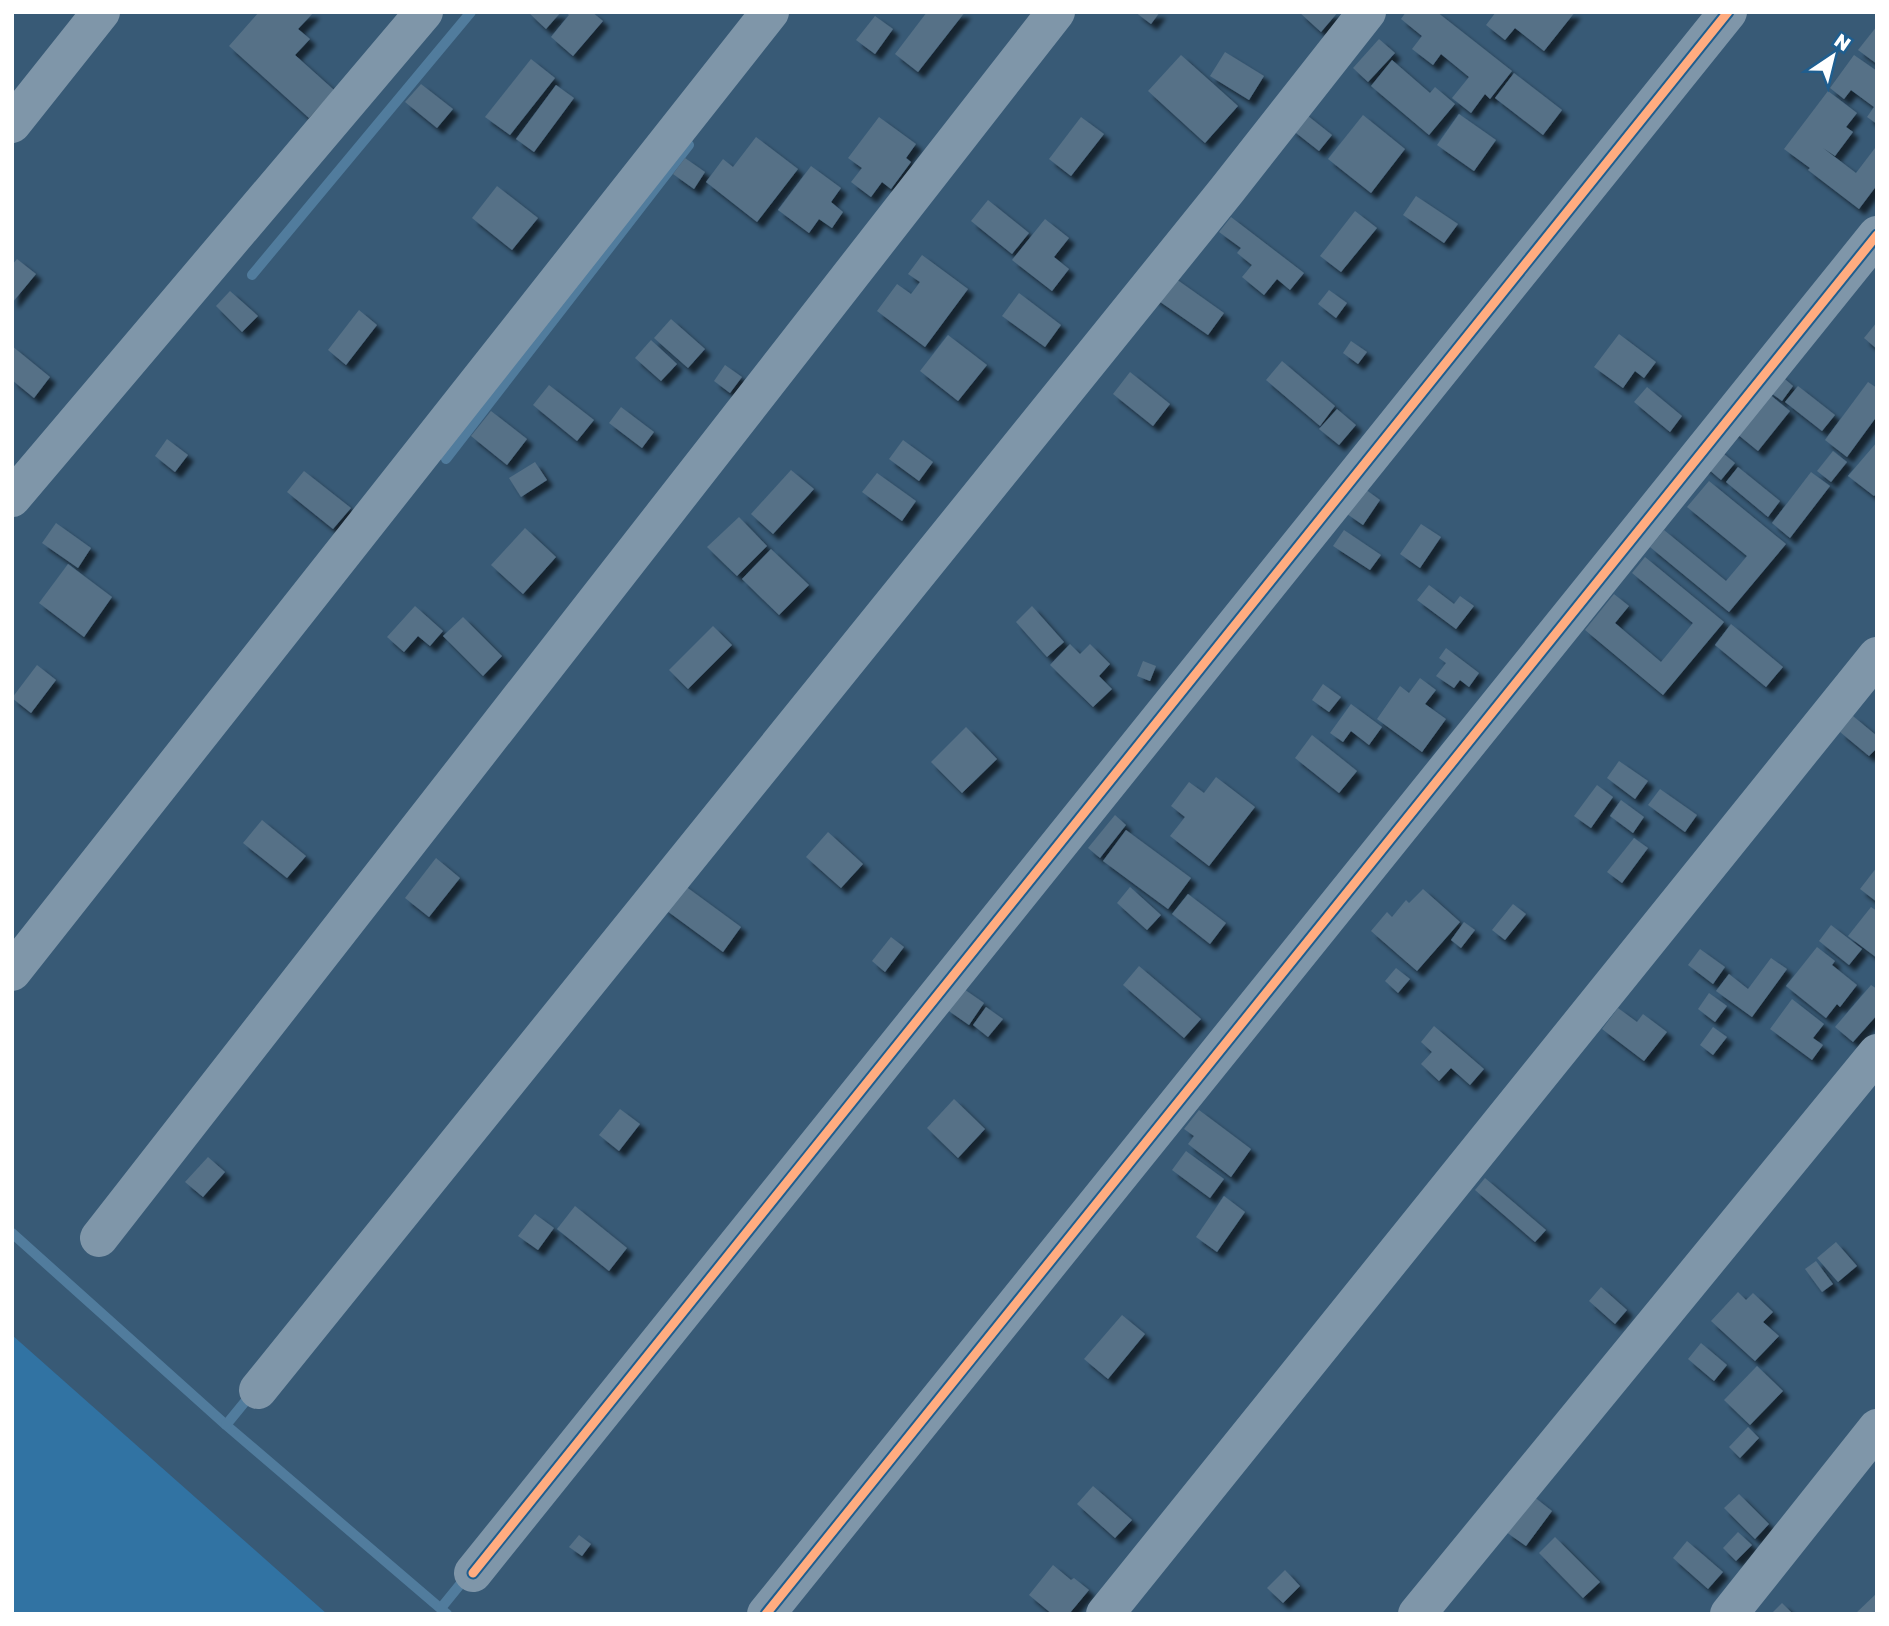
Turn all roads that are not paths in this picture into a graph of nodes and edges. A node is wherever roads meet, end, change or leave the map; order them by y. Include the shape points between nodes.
1 (101, 12) edge
2 (424, 12) edge
3 (770, 12) edge
4 (1056, 12) edge
5 (1367, 12) edge
6 (1728, 12) edge
7 (12, 124) edge
8 (1877, 236) edge
9 (12, 498) edge
10 (1877, 656) edge
11 (12, 972) edge
12 (1877, 1053) edge
13 (99, 1238) dead end
14 (258, 1390) dead end
15 (1877, 1428) edge
16 (473, 1573) dead end
17 (766, 1614) edge
18 (1105, 1614) edge
19 (1417, 1614) edge
20 (1729, 1614) edge

1 - 7 street
2 - 9 street
3 - 11 street
4 - 13 street
5 - 14 street
6 - 16 street
8 - 17 street
10 - 18 street
12 - 19 street
15 - 20 street

